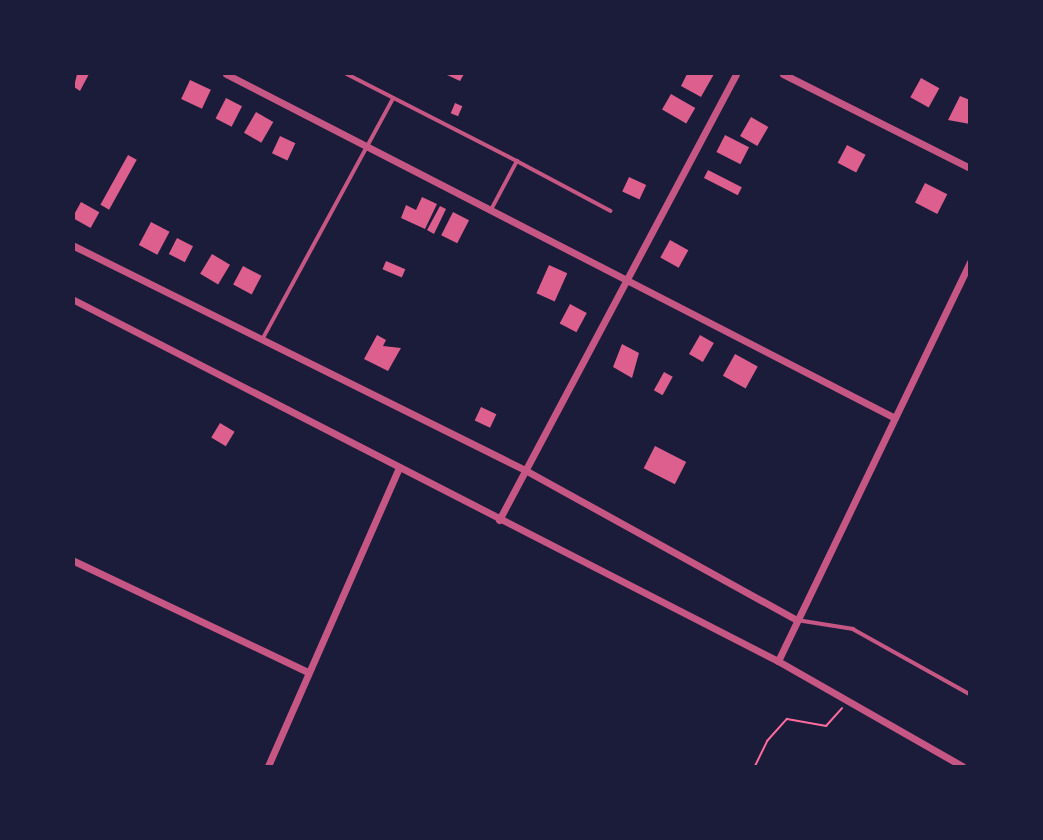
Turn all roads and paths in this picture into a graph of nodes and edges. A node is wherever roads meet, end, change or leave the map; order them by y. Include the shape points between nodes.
1 (226, 74) edge
2 (347, 74) edge
3 (736, 74) edge
4 (782, 74) edge
5 (393, 99) junction
6 (367, 145) junction
7 (517, 161) junction
8 (970, 168) edge
9 (492, 208) junction
10 (611, 211) dead end
11 (74, 246) edge
12 (970, 262) edge
13 (625, 279) junction
14 (74, 300) edge
15 (262, 340) junction
16 (895, 418) junction
17 (399, 467) junction
18 (525, 470) junction
19 (499, 520) junction
20 (74, 561) edge
21 (797, 620) junction
22 (778, 661) junction
23 (306, 671) junction
24 (970, 694) edge
25 (848, 701) junction
26 (268, 766) edge
27 (755, 766) edge
28 (962, 766) edge

1 - 6 street
2 - 5 lane
3 - 13 street
4 - 8 street
5 - 6 lane
5 - 7 lane
6 - 9 street
6 - 15 lane
7 - 9 lane
7 - 10 lane
9 - 13 street
11 - 15 street
12 - 16 street
13 - 16 street
13 - 18 street
14 - 17 street
15 - 18 street
16 - 21 street
17 - 19 street
17 - 23 street
18 - 19 street
18 - 21 street
19 - 22 street
20 - 23 street
21 - 22 street
21 - 24 lane via 853,629
22 - 25 street
23 - 26 street
25 - 27 path via 826,726 787,719 767,741
25 - 28 street

